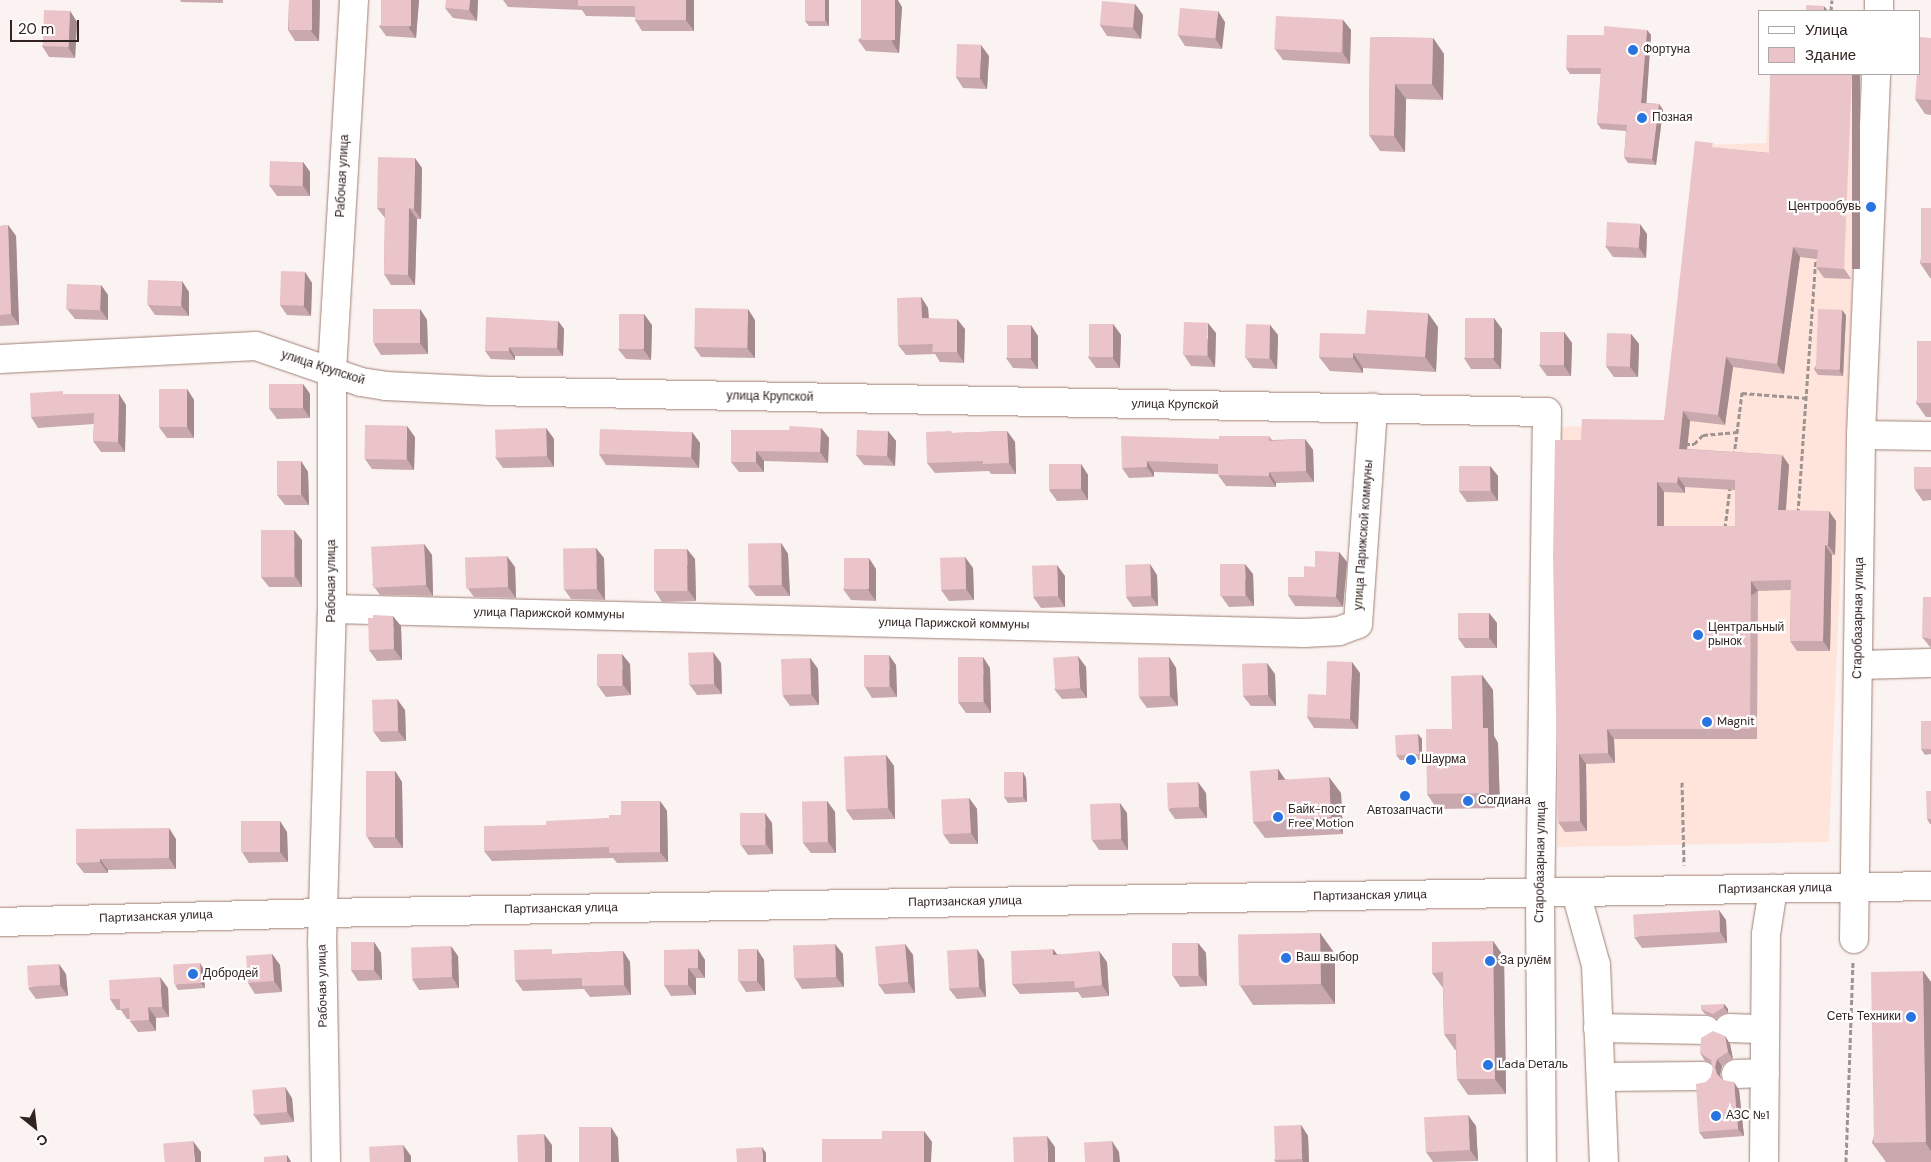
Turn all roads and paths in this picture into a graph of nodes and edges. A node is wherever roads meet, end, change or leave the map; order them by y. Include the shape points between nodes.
1 (354, 0) edge
2 (1876, 75) edge
3 (1816, 250) edge
4 (0, 359) edge
5 (332, 371) junction
6 (1807, 398) junction
7 (1373, 408) junction
8 (1548, 412) joint
9 (1737, 432) junction
10 (1861, 435) junction
11 (1931, 436) edge
12 (1684, 444) dead end
13 (1734, 460) edge
14 (1731, 479) edge
15 (1795, 513) edge
16 (1724, 536) edge
17 (332, 609) junction
18 (1931, 663) edge
19 (1859, 665) junction
20 (1682, 782) dead end
21 (1931, 886) edge
22 (1855, 888) junction
23 (1773, 889) junction
24 (1685, 891) junction
25 (1540, 893) junction
26 (1576, 893) junction
27 (322, 913) junction
28 (0, 922) edge
29 (1854, 939) joint
30 (1598, 1028) junction
31 (1765, 1029) junction
32 (1764, 1073) junction
33 (1736, 1074) dead end
34 (1703, 1076) dead end
35 (1601, 1077) junction
36 (326, 1162) edge
37 (1542, 1162) edge
38 (1604, 1162) edge
39 (1764, 1162) edge
40 (1846, 1162) edge

1 - 5 street, Рабочая улица
2 - 10 street, Старобазарная улица
3 - 6 path
4 - 5 street, улица Крупской via 256,346
5 - 7 street, улица Крупской via 361,382 386,386 490,391
5 - 17 street, Рабочая улица
6 - 9 path via 1742,393
6 - 15 path via 1800,514
7 - 8 street, улица Крупской
7 - 17 street, улица Парижской коммуны via 1358,624 1339,631
8 - 25 street, Старобазарная улица
9 - 12 path via 1704,435 1694,444
9 - 13 path
10 - 11 street
10 - 19 street, Старобазарная улица
14 - 16 path
17 - 27 street, Рабочая улица
18 - 19 street
19 - 22 street, Старобазарная улица
20 - 24 path
21 - 22 street, Партизанская улица
22 - 23 street, Партизанская улица
22 - 29 street, Старобазарная улица
23 - 24 street, Партизанская улица
23 - 31 street via 1766,934
24 - 26 street, Партизанская улица
25 - 26 street, Партизанская улица
25 - 27 street, Партизанская улица
25 - 37 street, Старобазарная улица
26 - 30 street via 1596,965
27 - 28 street, Партизанская улица
27 - 36 street, Рабочая улица
29 - 40 path
30 - 31 street
30 - 35 street
31 - 32 street
32 - 33 street
32 - 39 street
34 - 35 street
35 - 38 street

